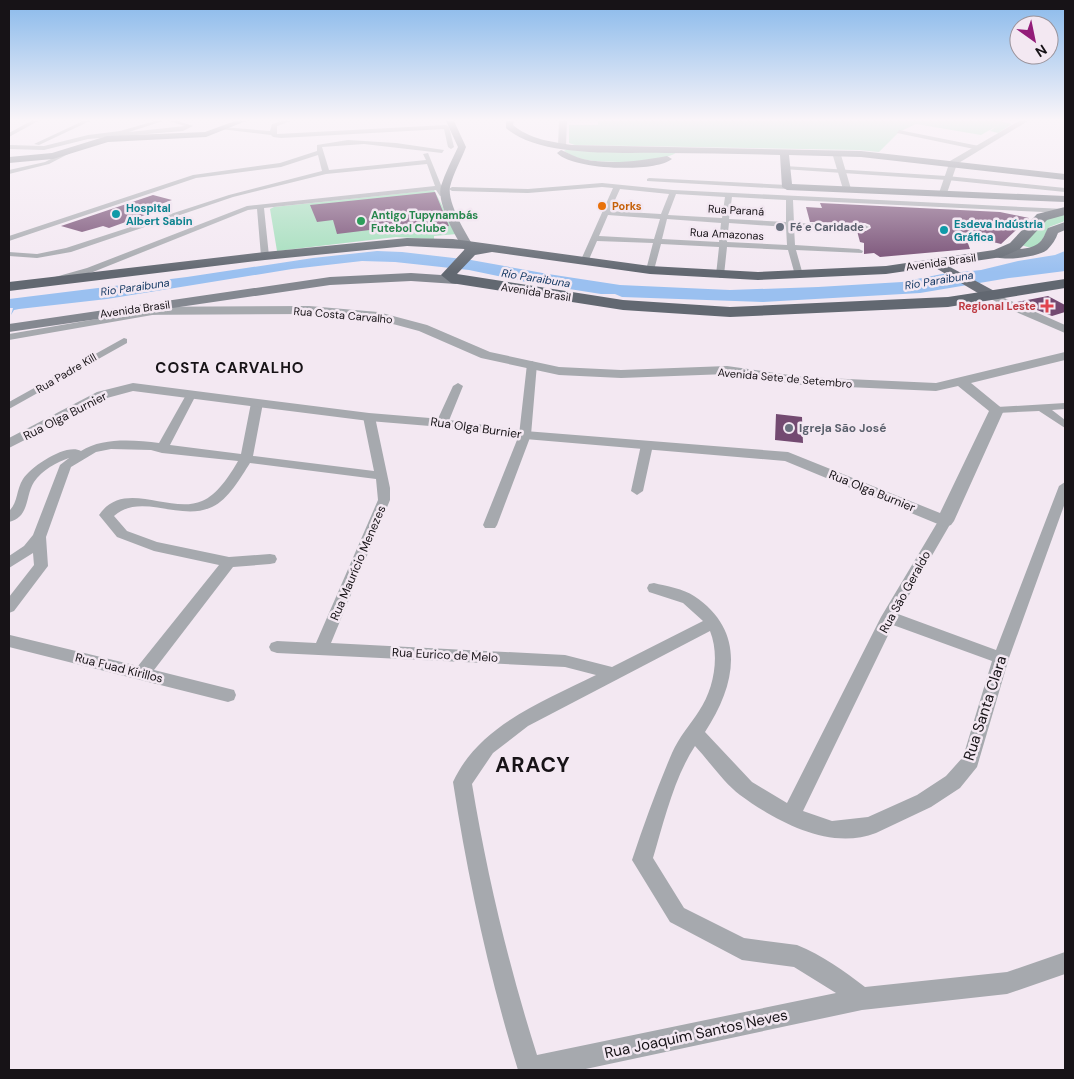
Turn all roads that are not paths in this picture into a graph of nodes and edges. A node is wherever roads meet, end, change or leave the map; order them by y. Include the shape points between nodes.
1 (231, 171) edge
2 (333, 171) edge
3 (433, 171) edge
4 (456, 171) edge
5 (786, 171) edge
6 (836, 171) edge
7 (949, 171) edge
8 (1020, 171) edge
9 (326, 172) joint
10 (842, 172) junction
11 (1065, 177) edge
12 (946, 178) junction
13 (649, 180) dead end
14 (617, 187) junction
15 (445, 189) junction
16 (847, 190) junction
17 (1065, 191) edge
18 (673, 192) junction
19 (788, 192) junction
20 (730, 194) junction
21 (943, 194) junction
22 (1065, 199) edge
23 (260, 206) junction
24 (1032, 208) junction
25 (1065, 211) edge
26 (606, 213) junction
27 (1044, 215) junction
28 (664, 217) junction
29 (725, 221) junction
30 (462, 224) junction
31 (791, 225) junction
32 (1065, 226) edge
33 (865, 227) dead end
34 (593, 238) junction
35 (9, 239) edge
36 (657, 242) junction
37 (723, 245) junction
38 (468, 248) junction
39 (791, 248) junction
40 (860, 251) dead end
41 (9, 254) edge
42 (997, 254) junction
43 (265, 256) junction
44 (960, 260) junction
45 (584, 262) junction
46 (650, 270) junction
47 (720, 275) junction
48 (799, 275) junction
49 (451, 276) junction
50 (1065, 282) edge
51 (16, 287) edge
52 (989, 294) junction
53 (229, 300) junction
54 (236, 310) junction
55 (116, 312) junction
56 (155, 312) junction
57 (1065, 328) edge
58 (9, 335) edge
59 (124, 340) dead end
60 (1065, 356) edge
61 (532, 364) junction
62 (960, 381) junction
63 (458, 386) dead end
64 (191, 395) junction
65 (257, 403) junction
66 (9, 406) edge
67 (1065, 406) edge
68 (1042, 408) junction
69 (997, 410) junction
70 (368, 417) junction
71 (442, 423) junction
72 (1065, 425) edge
73 (525, 435) junction
74 (9, 444) edge
75 (648, 445) junction
76 (92, 449) junction
77 (162, 449) junction
78 (246, 459) junction
79 (381, 476) junction
80 (1065, 486) edge
81 (637, 491) dead end
82 (9, 518) edge
83 (944, 521) junction
84 (490, 525) dead end
85 (39, 537) junction
86 (270, 559) dead end
87 (229, 562) junction
88 (9, 563) edge
89 (654, 588) dead end
90 (9, 607) edge
91 (890, 617) junction
92 (714, 622) junction
93 (10, 640) dead end
94 (277, 647) dead end
95 (321, 649) junction
96 (1001, 658) junction
97 (141, 674) junction
98 (610, 675) junction
99 (228, 695) dead end
100 (694, 732) junction
101 (791, 816) junction
102 (1065, 963) edge
103 (862, 999) junction
104 (530, 1070) edge

1 - 35 street via 195,176
2 - 9 street
3 - 15 street
4 - 15 main road
5 - 19 main road
6 - 10 street
7 - 12 street
8 - 11 main road
9 - 41 street via 231,196 68,250 37,256
10 - 12 street
10 - 16 street
12 - 17 street
12 - 21 street
13 - 19 street
14 - 15 street via 586,185 528,191
14 - 18 street
14 - 26 street
15 - 23 street
15 - 30 main road via 447,203
15 - 30 main road via 456,201
16 - 19 main road
16 - 21 main road
17 - 22 street via 1062,197
18 - 20 street
18 - 28 street
19 - 20 street
19 - 24 street
19 - 31 street
20 - 29 street
21 - 22 main road
23 - 43 street
23 - 51 street via 230,214 90,270
24 - 25 street
24 - 27 street via 1045,212
25 - 27 highway
26 - 28 street, Rua Paraná
26 - 34 street
27 - 42 highway via 1015,246
28 - 29 street, Rua Paraná
28 - 36 street
29 - 31 street, Rua Paraná
29 - 37 street
30 - 38 main road
31 - 33 street, Rua Paraná
31 - 39 street
32 - 42 main road, Avenida Brasil via 1052,232 1048,242 1038,250
34 - 36 street, Rua Amazonas
34 - 45 street
36 - 37 street, Rua Amazonas
36 - 46 street
37 - 39 street, Rua Amazonas
37 - 47 street
38 - 43 highway via 387,242
38 - 45 highway, Avenida Brasil
38 - 49 highway
39 - 40 street, Rua Amazonas
39 - 48 street
42 - 44 highway, Avenida Brasil
43 - 51 highway
44 - 48 highway, Avenida Brasil
44 - 52 main road via 941,267
45 - 46 highway, Avenida Brasil
46 - 47 highway, Avenida Brasil
47 - 48 highway, Avenida Brasil
49 - 52 highway, Avenida Brasil via 623,305 730,312 937,303
49 - 53 main road, Avenida Brasil via 347,279
50 - 52 highway, Avenida Brasil
52 - 57 street
53 - 54 street, Rua Costa Carvalho
53 - 55 main road, Avenida Brasil via 211,298
54 - 56 street, Rua Costa Carvalho
54 - 61 street, Rua Costa Carvalho via 309,310 378,316 423,328 486,355
55 - 56 street, Rua Costa Carvalho
55 - 58 main road, Avenida Brasil
56 - 58 street, Rua Costa Carvalho
59 - 66 street, Rua Padre Kill
60 - 62 street, Avenida Sete de Setembro
61 - 62 street, Avenida Sete de Setembro via 559,371 622,374 727,370 803,381 894,386 936,387
61 - 73 street
62 - 69 street
63 - 71 street
64 - 65 street, Rua Olga Burnier
64 - 74 street, Rua Olga Burnier via 133,387 121,389 102,395
64 - 77 street
65 - 70 street, Rua Olga Burnier
65 - 78 street
67 - 68 street
68 - 69 street
68 - 72 street
69 - 83 street, Rua São Geraldo
70 - 71 street, Rua Olga Burnier
70 - 79 street, Rua Maurício Menezes
71 - 73 street, Rua Olga Burnier
73 - 75 street, Rua Olga Burnier
73 - 84 street
75 - 81 street
75 - 83 street, Rua Olga Burnier via 788,456
76 - 77 street via 111,444
76 - 82 street via 71,453 44,465 29,481 22,506
76 - 85 street via 66,465
77 - 78 street
78 - 79 street
78 - 87 street via 208,504 190,508 143,501 127,502 113,507 106,515 122,534 154,546
79 - 95 street, Rua Maurício Menezes via 384,500
80 - 96 street, Rua Santa Clara
83 - 91 street, Rua São Geraldo
85 - 88 street
85 - 90 street via 41,566
86 - 87 street
87 - 97 street
89 - 92 street via 688,599
91 - 96 street
91 - 101 street, Rua São Geraldo
92 - 98 street
92 - 100 street via 722,641 724,664 708,714
93 - 97 street, Rua Fuad Kirillos
94 - 95 street, Rua Eurico de Melo
95 - 98 street, Rua Eurico de Melo via 565,661 604,670
96 - 101 street, Rua Santa Clara via 971,761 953,782 924,801 869,826 832,830
97 - 99 street, Rua Fuad Kirillos
98 - 104 street via 522,720 487,747 462,782 473,850 512,1012
100 - 101 street, Rua Santa Clara via 745,788
100 - 103 street via 682,751 661,802 642,860 677,915 742,949 797,956
102 - 103 street, Rua Joaquim Santos Neves via 1007,983
103 - 104 street, Rua Joaquim Santos Neves

